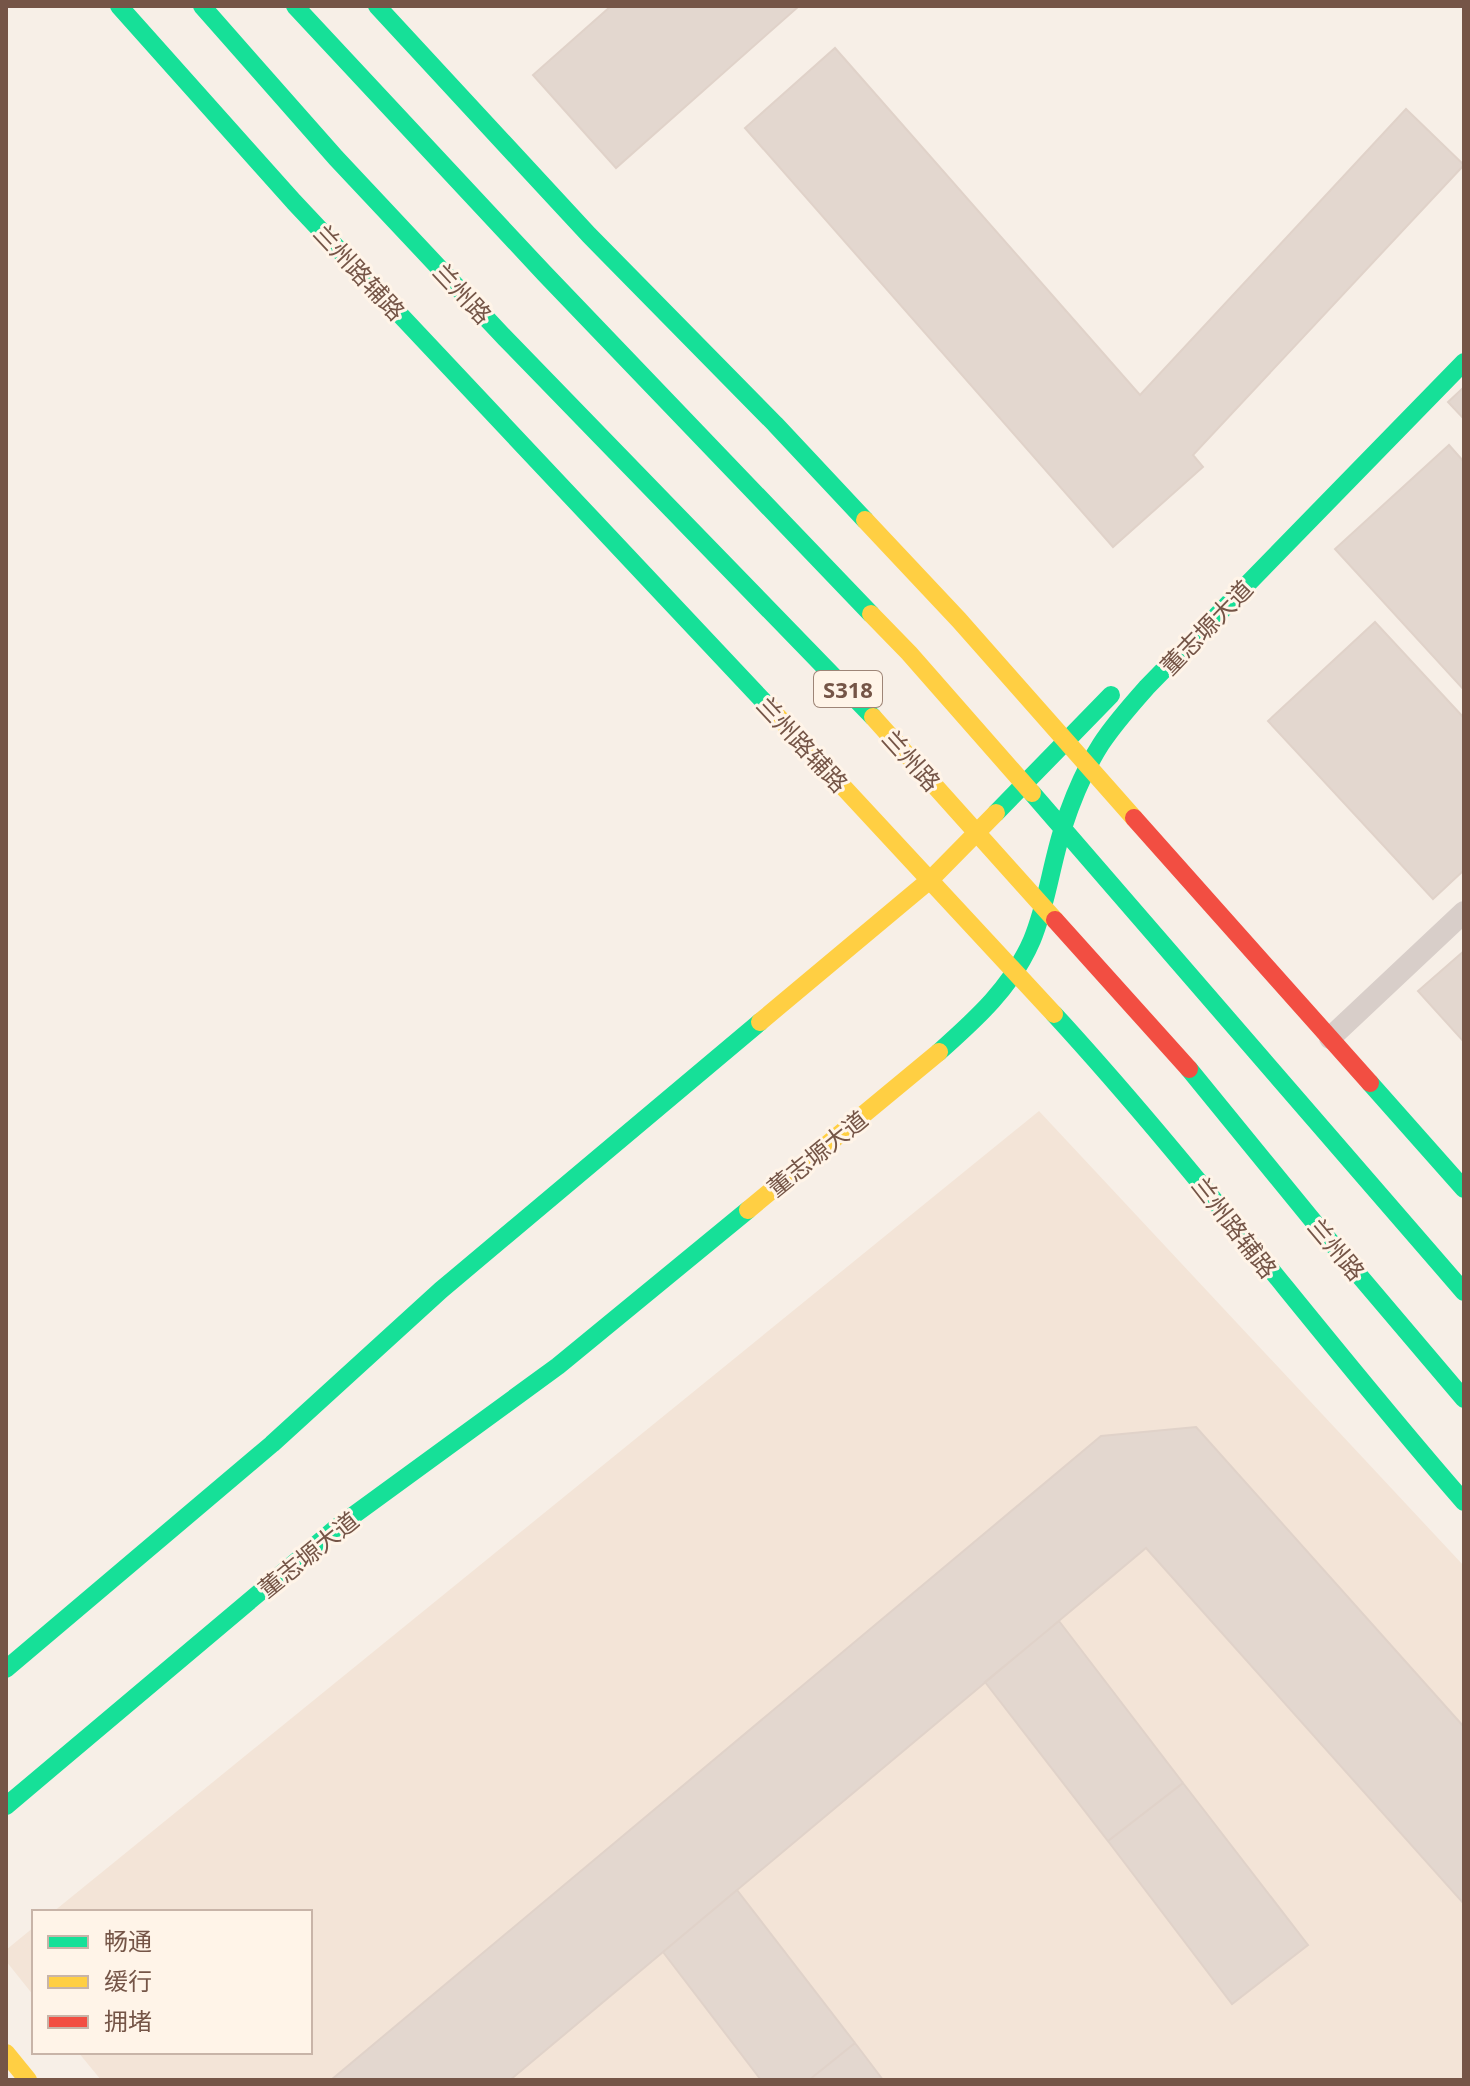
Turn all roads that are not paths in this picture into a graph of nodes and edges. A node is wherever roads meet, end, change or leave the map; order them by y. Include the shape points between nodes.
1 (119, 6) edge
2 (202, 6) edge
3 (295, 6) edge
4 (377, 6) edge
5 (1464, 362) edge
6 (1122, 683) dead end
7 (1067, 740) junction
8 (1090, 765) junction
9 (1024, 784) junction
10 (1063, 829) junction
11 (977, 832) junction
12 (931, 879) junction
13 (1044, 906) junction
14 (1464, 912) edge
15 (1014, 971) junction
16 (1330, 1038) junction
17 (1464, 1189) edge
18 (1464, 1292) edge
19 (1464, 1399) edge
20 (1464, 1502) edge
21 (6, 1669) edge
22 (6, 1806) edge
23 (6, 2053) edge
24 (28, 2080) edge

1 - 12 main road, 兰州路辅路 via 291,199
2 - 11 main road, 兰州路 / S318 via 336,158 858,700
3 - 9 main road, S318 via 909,653
4 - 7 main road
5 - 8 main road, 董志塬大道 via 1147,687
6 - 7 main road
7 - 8 main road
7 - 9 main road
8 - 10 main road, 董志塬大道
8 - 16 main road
9 - 10 main road, S318
9 - 11 main road
10 - 13 main road, 董志塬大道
10 - 18 main road, S318
11 - 12 main road
11 - 13 main road, 兰州路 / S318
12 - 15 main road, 兰州路辅路
12 - 21 main road via 441,1290 272,1444
13 - 15 main road, 董志塬大道
13 - 19 main road, 兰州路 / S318 via 1192,1073
14 - 16 lane
15 - 20 main road, 兰州路辅路 via 1160,1131 1282,1287
15 - 22 main road, 董志塬大道 via 981,1014 931,1059 558,1366 336,1528
16 - 17 main road
23 - 24 main road

